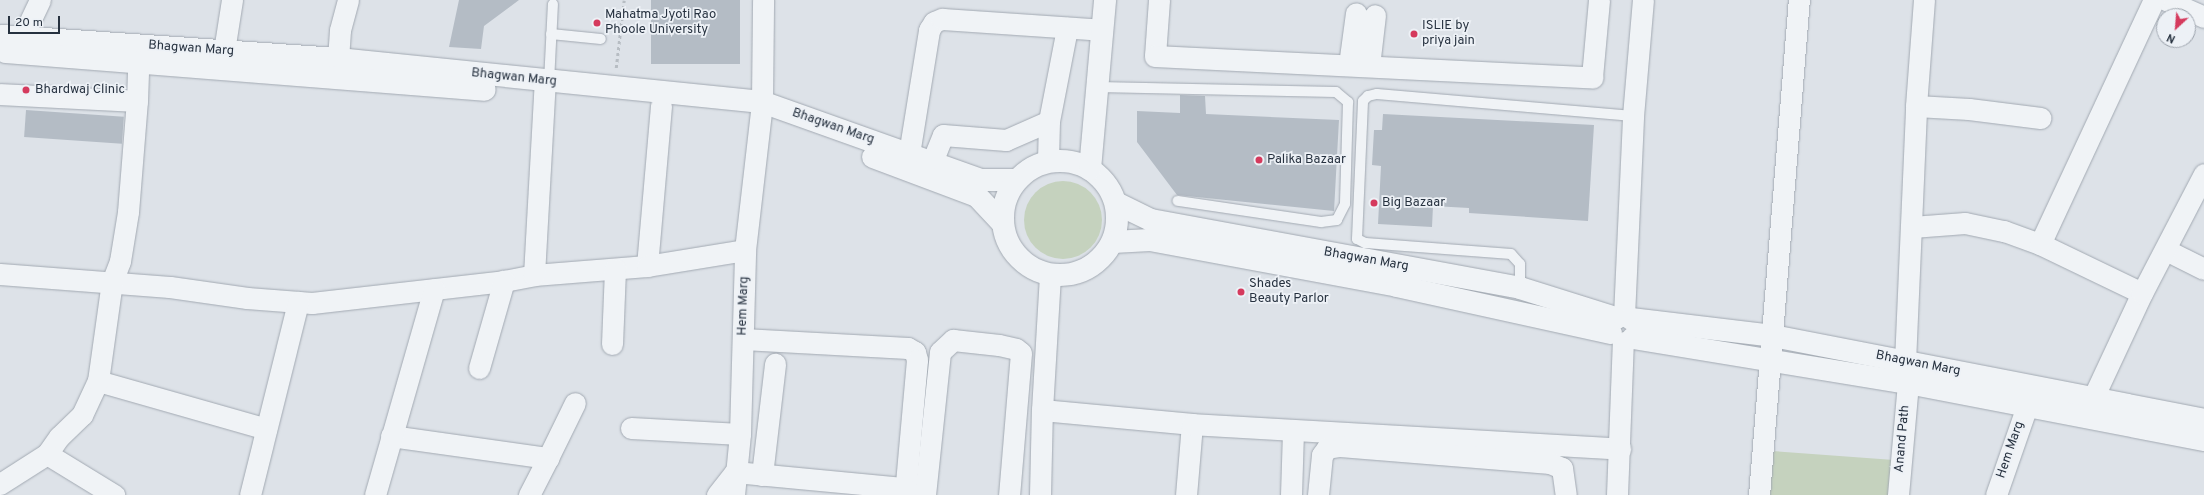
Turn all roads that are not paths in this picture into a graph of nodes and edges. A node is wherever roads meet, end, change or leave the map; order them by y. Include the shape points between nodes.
1 (40, 0) edge
2 (232, 0) edge
3 (348, 0) edge
4 (763, 0) edge
5 (1105, 0) edge
6 (1159, 0) edge
7 (1599, 0) edge
8 (1643, 0) edge
9 (1799, 0) edge
10 (1924, 0) edge
11 (2154, 0) edge
12 (2166, 0) edge
13 (552, 4) dead end
14 (1365, 14) dead end
15 (2204, 17) edge
16 (1067, 28) junction
17 (1102, 30) junction
18 (551, 34) junction
19 (0, 36) edge
20 (22, 38) junction
21 (602, 38) dead end
22 (224, 51) junction
23 (0, 52) edge
24 (136, 54) junction
25 (338, 59) junction
26 (1359, 66) junction
27 (546, 86) junction
28 (1097, 87) junction
29 (0, 94) edge
30 (137, 101) junction
31 (661, 106) junction
32 (1916, 106) junction
33 (761, 110) junction
34 (1633, 116) junction
35 (2040, 118) dead end
36 (914, 120) junction
37 (1049, 121) junction
38 (943, 135) junction
39 (909, 154) junction
40 (1048, 161) junction
41 (932, 162) junction
42 (1090, 169) junction
43 (2204, 174) edge
44 (1015, 180) junction
45 (1178, 201) dead end
46 (1116, 203) junction
47 (1001, 222) junction
48 (1912, 227) junction
49 (1113, 242) junction
50 (2040, 244) junction
51 (745, 250) junction
52 (2166, 250) junction
53 (647, 266) junction
54 (615, 269) junction
55 (2204, 269) edge
56 (0, 274) edge
57 (534, 275) junction
58 (1050, 275) junction
59 (504, 281) junction
60 (112, 282) junction
61 (1520, 288) junction
62 (434, 289) junction
63 (2142, 293) junction
64 (298, 302) junction
65 (1623, 328) junction
66 (1773, 336) junction
67 (743, 339) junction
68 (612, 344) dead end
69 (1768, 359) junction
70 (1905, 362) junction
71 (775, 364) dead end
72 (478, 368) dead end
73 (98, 381) junction
74 (1908, 383) junction
75 (2093, 398) junction
76 (575, 403) dead end
77 (2027, 406) junction
78 (1042, 410) junction
79 (2204, 420) edge
80 (1192, 424) junction
81 (630, 428) dead end
82 (266, 429) junction
83 (1293, 430) junction
84 (740, 434) junction
85 (391, 436) junction
86 (1014, 440) junction
87 (2204, 440) edge
88 (1041, 441) junction
89 (1620, 449) junction
90 (47, 454) junction
91 (548, 458) junction
92 (735, 472) junction
93 (762, 475) junction
94 (0, 484) edge
95 (905, 491) edge
96 (114, 495) edge
97 (250, 495) edge
98 (375, 495) edge
99 (529, 495) edge
100 (717, 495) edge
101 (734, 495) edge
102 (925, 495) edge
103 (1009, 495) edge
104 (1040, 495) edge
105 (1186, 495) edge
106 (1290, 495) edge
107 (1318, 495) edge
108 (1566, 495) edge
109 (1617, 495) edge
110 (1760, 495) edge
111 (1898, 495) edge
112 (1996, 495) edge

1 - 20 street
2 - 22 street
3 - 25 street via 340,30
4 - 33 street, Hem Marg
5 - 17 street
6 - 26 street via 1155,56
7 - 26 street via 1592,77
8 - 34 street
9 - 66 street
10 - 32 street, Anand Path
11 - 50 street
12 - 15 street
13 - 18 lane
14 - 26 street
16 - 17 street
16 - 36 street via 942,19 934,22 929,30
16 - 37 street
17 - 28 street
18 - 21 lane
18 - 27 lane
19 - 20 street, Bhagwan Marg
20 - 24 street, Bhagwan Marg
22 - 24 street, Bhagwan Marg
22 - 25 street, Bhagwan Marg
23 - 24 street, Bhagwan Marg
24 - 27 street, Bhagwan Marg via 338,76
24 - 30 street
25 - 27 street, Bhagwan Marg
27 - 31 street, Bhagwan Marg
27 - 33 street, Bhagwan Marg via 614,89
27 - 57 street
28 - 42 street
28 - 45 lane via 1336,92 1348,102 1345,204 1337,220 1321,222
29 - 30 street
30 - 60 street via 128,212 120,261
31 - 33 street, Bhagwan Marg
31 - 53 street
32 - 35 street
32 - 48 street, Anand Path
33 - 39 street, Bhagwan Marg
33 - 47 street, Bhagwan Marg via 977,196
33 - 51 street, Hem Marg
34 - 61 lane via 1377,94 1368,96 1363,101 1357,239 1365,243 1511,254 1520,264
34 - 65 street
36 - 38 street
36 - 39 street
37 - 38 street via 1006,140
37 - 40 street
38 - 41 street
39 - 41 street, Bhagwan Marg
40 - 42 street via 1068,160
40 - 44 street via 1025,171
41 - 44 street, Bhagwan Marg via 981,180
42 - 46 street via 1106,182
43 - 52 street
44 - 47 street via 1005,197
46 - 49 street via 1118,222
46 - 61 street, Bhagwan Marg via 1151,220
47 - 58 street via 1007,243 1025,264
48 - 50 street via 1965,223 2004,231
48 - 70 street, Anand Path
49 - 58 street via 1101,258 1078,273
49 - 65 street, Bhagwan Marg via 1158,242
50 - 63 street
51 - 53 street
51 - 67 street, Hem Marg
52 - 55 street
52 - 63 street
53 - 54 street
54 - 57 street
54 - 68 street
56 - 60 street
57 - 59 street
58 - 78 street
59 - 62 street
59 - 72 street
60 - 64 street
60 - 73 street
61 - 65 street, Bhagwan Marg
62 - 64 street via 312,303
62 - 85 street
63 - 75 street
64 - 82 street
65 - 66 street, Bhagwan Marg
65 - 69 street, Bhagwan Marg
65 - 89 street
66 - 69 street
66 - 70 street, Bhagwan Marg
67 - 84 street, Hem Marg
67 - 95 street via 908,348 915,352 917,360
69 - 74 street, Bhagwan Marg
69 - 110 street
70 - 74 street, Anand Path
70 - 75 street, Bhagwan Marg
71 - 93 street
73 - 82 street
73 - 90 street via 82,415 59,437
74 - 77 street, Bhagwan Marg
74 - 111 street, Anand Path
75 - 79 street, Bhagwan Marg
76 - 91 street
77 - 87 street, Bhagwan Marg
77 - 112 street, Hem Marg
78 - 80 street
78 - 88 street
80 - 83 street
80 - 105 street
81 - 84 street
82 - 97 street
83 - 89 street
83 - 106 street
84 - 92 street, Hem Marg
85 - 91 street
85 - 98 street
86 - 88 street
86 - 102 street via 1021,353 999,345 953,340 940,352
86 - 103 street
88 - 104 street
89 - 109 street
90 - 94 street
90 - 96 street
91 - 99 street
92 - 93 street
92 - 100 street
92 - 101 street, Hem Marg
93 - 95 street
107 - 108 street via 1322,455 1327,448 1340,446 1550,463 1562,468

